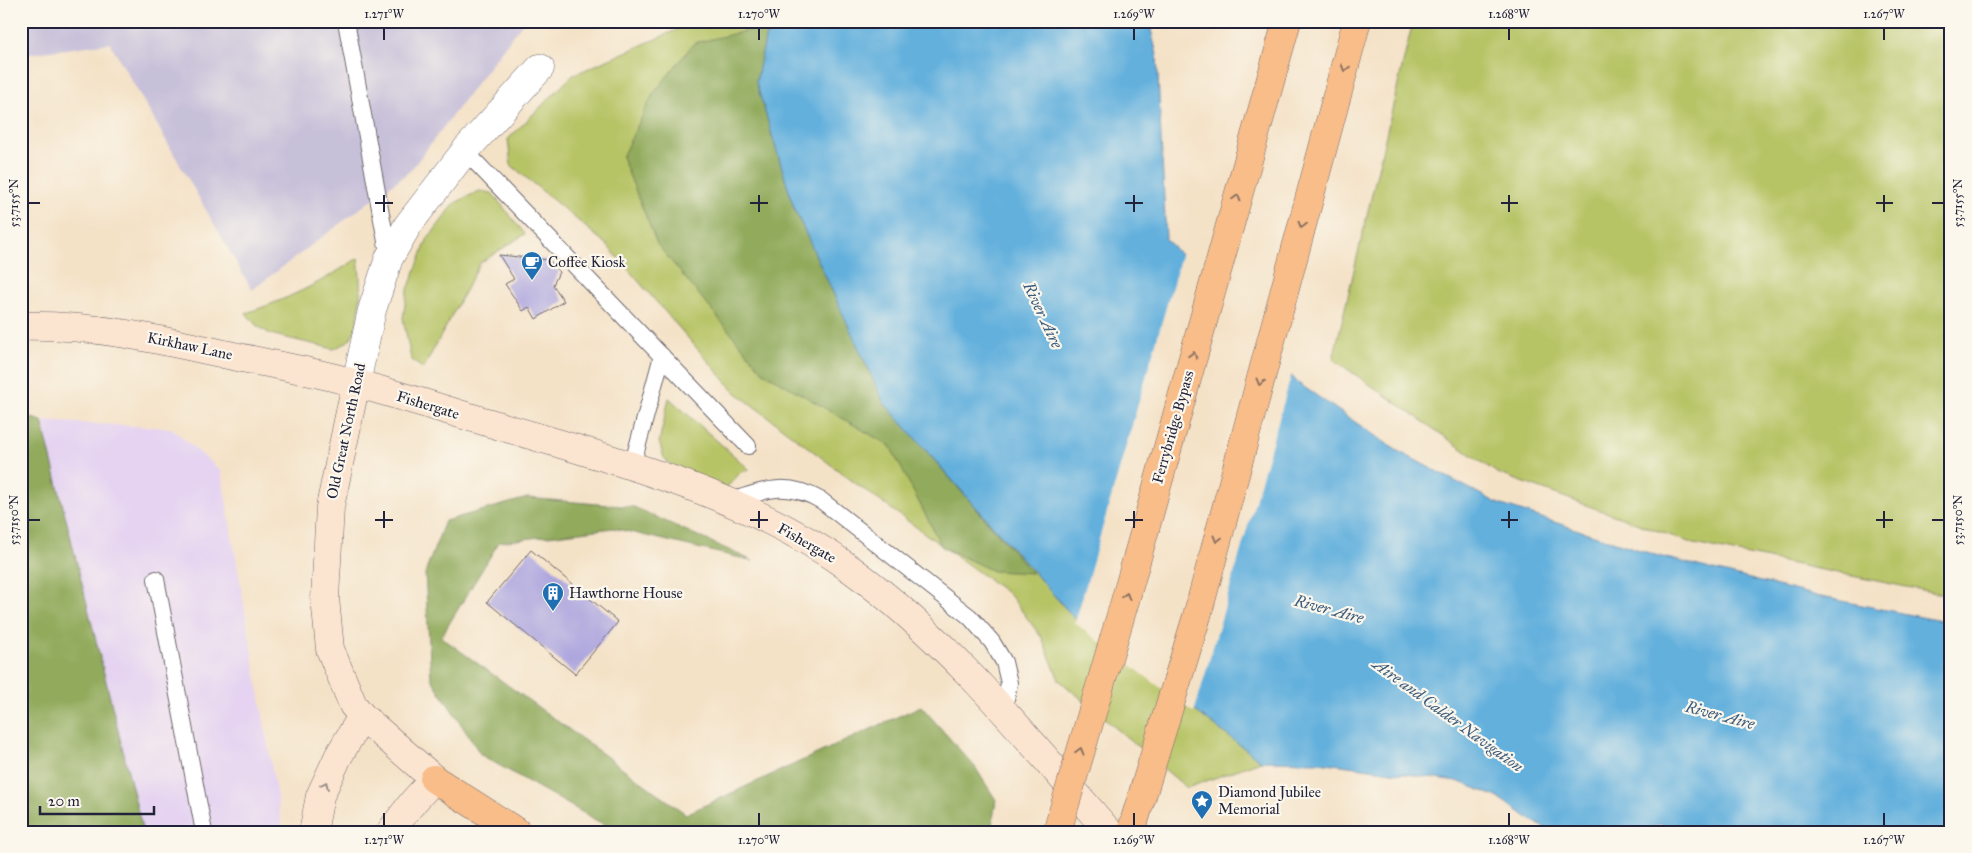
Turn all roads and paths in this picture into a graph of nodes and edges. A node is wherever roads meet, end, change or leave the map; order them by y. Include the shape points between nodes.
1 (346, 21) edge
2 (1286, 21) edge
3 (1357, 21) edge
4 (540, 68) dead end
5 (465, 151) junction
6 (389, 258) junction
7 (21, 326) edge
8 (662, 356) junction
9 (356, 383) junction
10 (748, 446) dead end
11 (632, 466) junction
12 (728, 502) junction
13 (156, 579) dead end
14 (1004, 710) junction
15 (362, 716) junction
16 (434, 779) junction
17 (204, 832) edge
18 (313, 832) edge
19 (390, 832) edge
20 (517, 832) edge
21 (1057, 832) edge
22 (1109, 832) edge
23 (1131, 832) edge

1 - 6 lane
21 -> 2 main road, Ferrybridge Bypass, bridge via 1125,601
3 -> 23 main road via 1197,616
4 - 5 street, Old Great North Road
5 - 6 street, Old Great North Road via 408,225
5 - 8 lane
6 - 9 street, Old Great North Road via 372,310
7 - 9 main road, Kirkhaw Lane via 85,327 138,335
8 - 10 lane
8 - 11 lane
9 - 11 main road, Fishergate
9 - 15 main road, Old Great North Road via 330,507 325,598 330,648 353,705
11 - 12 main road, Fishergate
12 - 14 main road, Fishergate via 776,524 850,568 922,628
12 - 14 lane via 786,487 822,500 970,617 992,642 1004,662 1009,683
13 - 17 lane
14 - 22 main road, Fishergate
15 - 16 main road, Old Great North Road
18 -> 15 main road via 320,796
16 - 19 main road
16 - 20 main road

